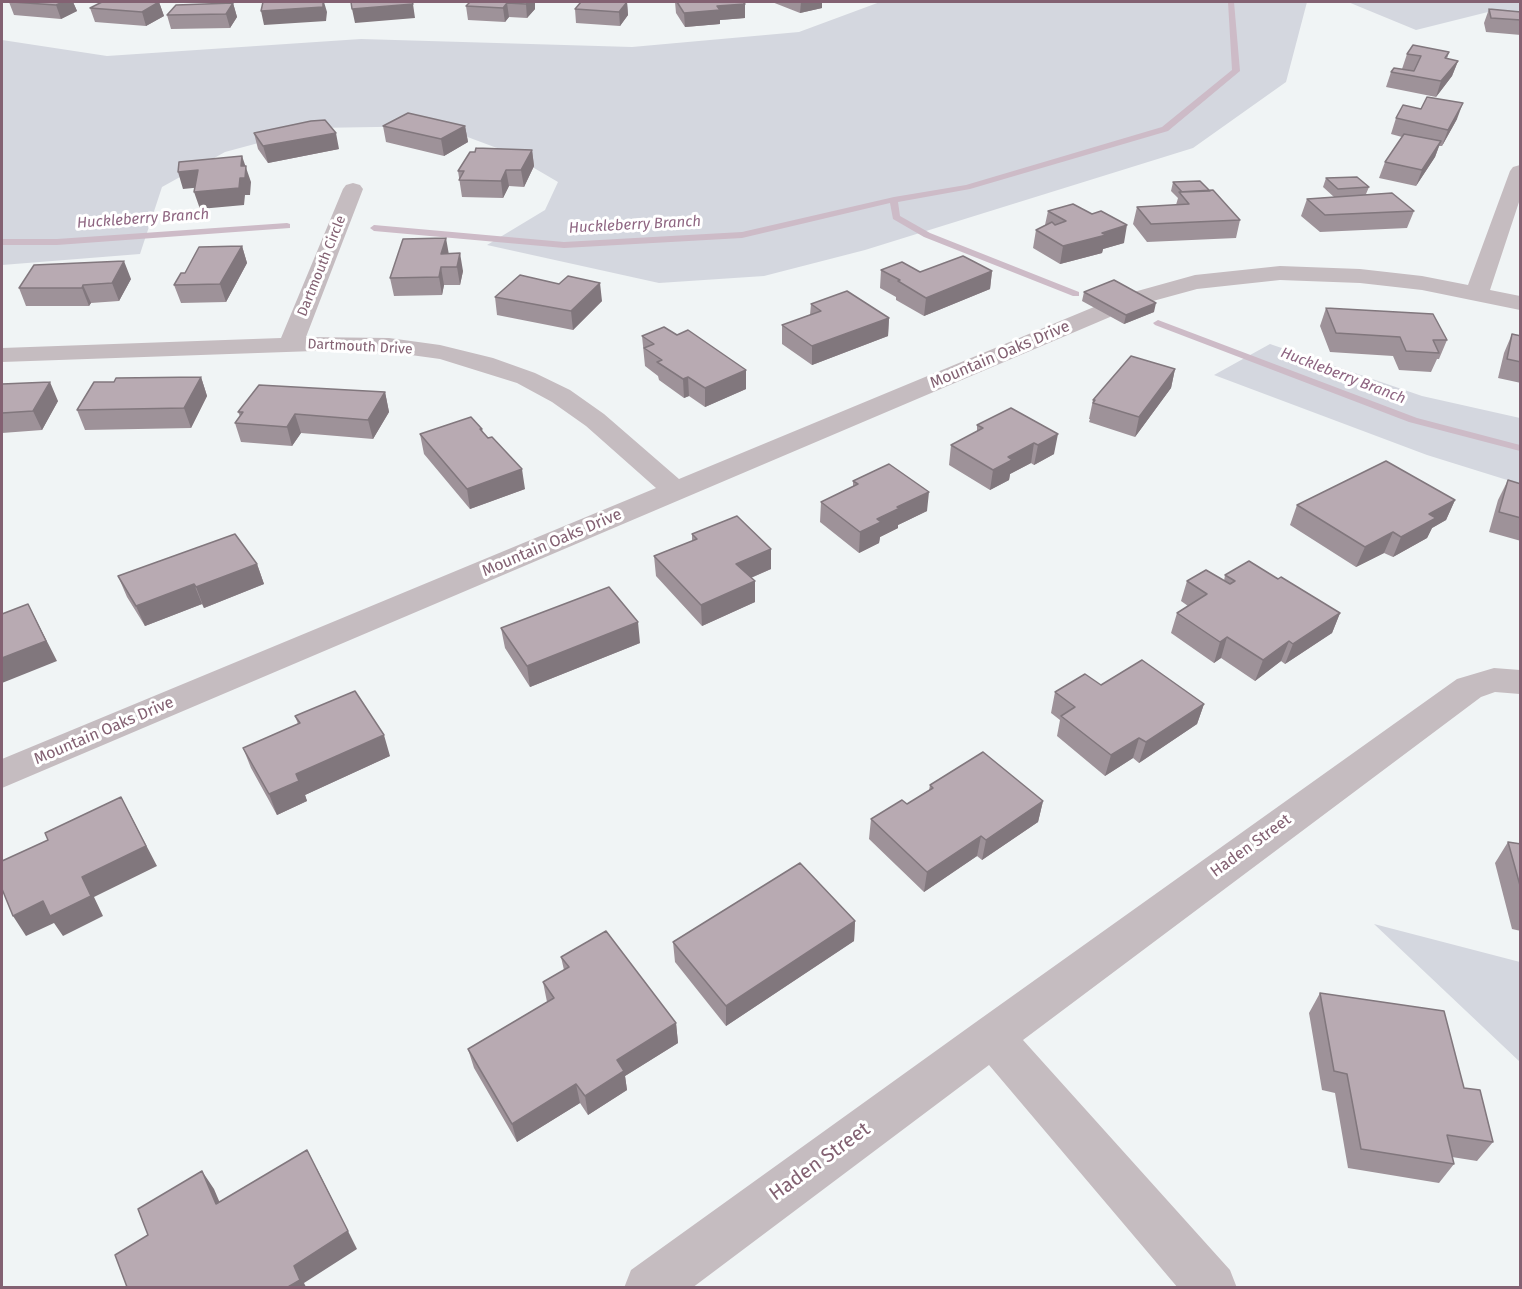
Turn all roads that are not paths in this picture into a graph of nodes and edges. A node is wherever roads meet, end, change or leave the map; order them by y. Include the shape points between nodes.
1 (1521, 171) edge
2 (353, 189) dead end
3 (1477, 294) junction
4 (1131, 300) edge
5 (1521, 303) edge
6 (1102, 312) edge
7 (291, 344) junction
8 (2, 355) edge
9 (676, 491) junction
10 (1521, 682) edge
11 (2, 774) edge
12 (992, 1036) junction
13 (649, 1287) edge
14 (1212, 1287) edge

1 - 3 street
2 - 7 street, Dartmouth Circle
3 - 4 street via 1422,283 1280,273 1195,282
3 - 5 street
6 - 9 street, Mountain Oaks Drive
7 - 8 street, Dartmouth Drive
7 - 9 street, Dartmouth Drive via 388,345 440,352 526,378 595,420
9 - 11 street, Mountain Oaks Drive
10 - 12 street, Haden Street via 1494,680 1469,687
12 - 13 street, Haden Street
12 - 14 street

